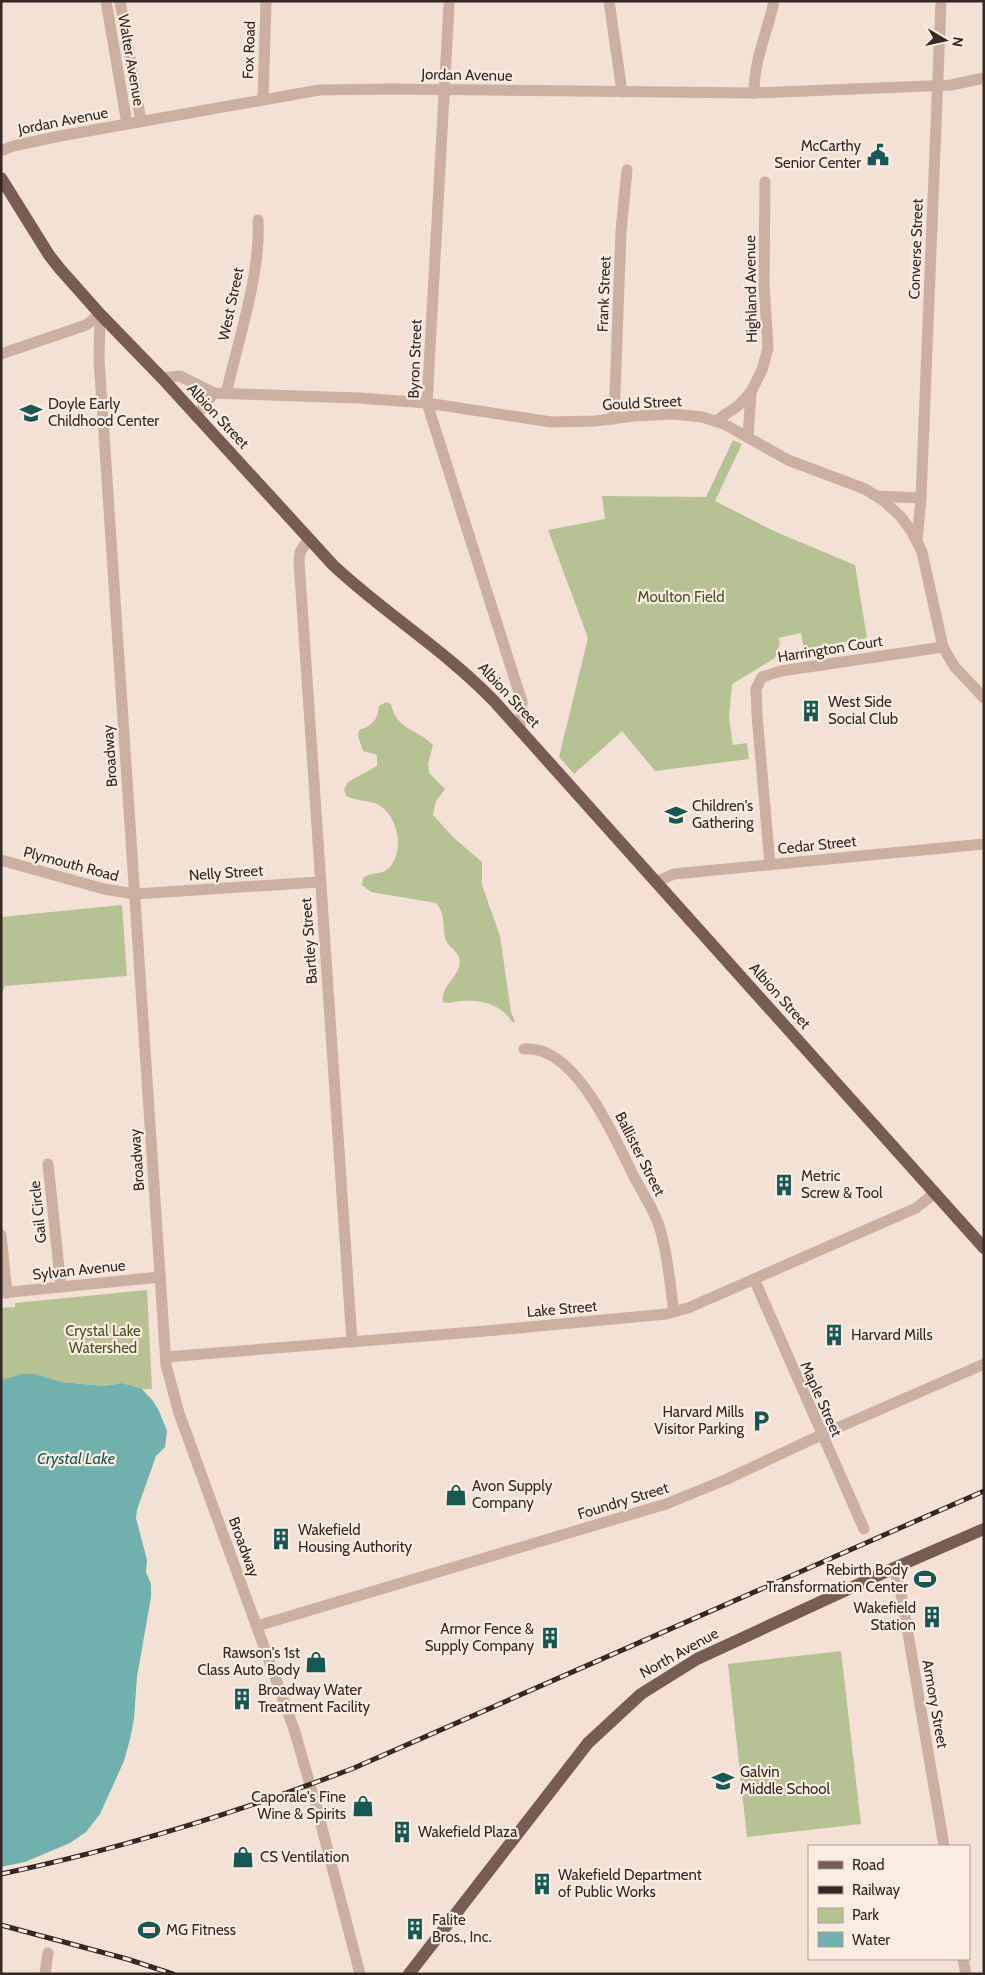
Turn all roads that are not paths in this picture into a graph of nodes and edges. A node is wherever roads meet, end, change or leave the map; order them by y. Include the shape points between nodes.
1 (106, 1) edge
2 (120, 1) edge
3 (266, 1) edge
4 (609, 1) edge
5 (774, 1) edge
6 (941, 1) edge
7 (449, 5) dead end
8 (984, 78) edge
9 (938, 85) junction
10 (444, 90) junction
11 (622, 92) junction
12 (754, 93) junction
13 (263, 99) junction
14 (141, 121) junction
15 (127, 124) junction
16 (1, 151) edge
17 (627, 170) dead end
18 (1, 178) edge
19 (765, 182) dead end
20 (258, 220) dead end
21 (100, 314) junction
22 (1, 354) edge
23 (162, 378) junction
24 (751, 392) junction
25 (214, 393) junction
26 (226, 394) junction
27 (427, 403) junction
28 (196, 416) junction
29 (614, 419) junction
30 (716, 421) junction
31 (748, 437) junction
32 (876, 496) junction
33 (921, 498) junction
34 (309, 539) junction
35 (917, 542) junction
36 (943, 647) junction
37 (984, 698) edge
38 (520, 731) junction
39 (984, 844) edge
40 (1, 860) edge
41 (770, 865) junction
42 (319, 882) junction
43 (656, 882) junction
44 (135, 894) junction
45 (524, 1049) dead end
46 (48, 1164) dead end
47 (935, 1194) junction
48 (1, 1235) edge
49 (984, 1248) edge
50 (160, 1277) junction
51 (754, 1279) junction
52 (61, 1287) junction
53 (4, 1293) edge
54 (674, 1312) junction
55 (352, 1342) junction
56 (166, 1357) junction
57 (984, 1364) edge
58 (821, 1435) junction
59 (864, 1529) dead end
60 (984, 1529) edge
61 (894, 1568) junction
62 (257, 1626) junction
63 (944, 1845) edge
64 (48, 1953) dead end
65 (963, 1960) edge
66 (45, 1974) edge
67 (360, 1974) edge
68 (409, 1974) edge
69 (966, 1974) edge

1 - 15 street, Walter Avenue
2 - 14 street, Walter Avenue
3 - 13 street, Fox Road
4 - 11 street
5 - 12 street via 755,65
6 - 9 street, Converse Street
7 - 10 street, Byron Street
8 - 9 street, Jordan Avenue
9 - 12 street, Jordan Avenue
9 - 33 street, Converse Street
10 - 11 street, Jordan Avenue
10 - 13 street, Jordan Avenue via 340,88
10 - 27 street, Byron Street
11 - 12 street, Jordan Avenue
13 - 14 street, Jordan Avenue
14 - 15 street, Jordan Avenue
15 - 16 street, Jordan Avenue
17 - 29 street, Frank Street
18 - 21 main road, Albion Street via 49,255
19 - 24 street, Highland Avenue via 764,278 768,348
20 - 26 street, West Street via 251,288
21 - 22 street via 86,325
21 - 23 main road, Albion Street
21 - 44 street, Broadway via 99,359
23 - 25 street, Gould Street via 180,376
23 - 28 main road, Albion Street
24 - 30 street, Highland Avenue via 740,405
24 - 31 street, Highland Avenue
25 - 26 street, Gould Street
25 - 28 street
26 - 27 street, Gould Street
27 - 29 street, Gould Street via 551,422
27 - 38 street, Byron Street via 521,700
28 - 34 main road, Albion Street
29 - 30 street, Gould Street via 674,414
30 - 31 street, Gould Street
31 - 32 street, Gould Street via 788,460
32 - 33 street
32 - 35 street, Gould Street via 901,517
33 - 35 street, Converse Street
34 - 38 main road, Albion Street via 356,585 467,674
34 - 42 street, Bartley Street via 300,552 299,561
35 - 36 street, Gould Street via 925,562
36 - 37 street, Gould Street via 954,666
36 - 41 street, Harrington Court via 781,671 762,677 756,688 757,715
38 - 43 main road, Albion Street
39 - 41 street, Cedar Street
40 - 44 street, Plymouth Road via 104,889
41 - 43 street, Cedar Street via 674,874
42 - 44 street, Nelly Street
42 - 55 street, Bartley Street
43 - 47 main road, Albion Street
44 - 50 street, Broadway
45 - 54 street, Ballister Street via 549,1054 586,1089 601,1112 659,1226
46 - 52 street, Gail Circle
47 - 49 main road, Albion Street
47 - 51 street, Lake Street via 916,1208
48 - 53 street
50 - 52 street, Sylvan Avenue
50 - 56 street, Broadway
51 - 54 street, Lake Street
51 - 58 street, Maple Street
52 - 53 street, Sylvan Avenue
54 - 55 street, Lake Street
55 - 56 street, Lake Street
56 - 62 street, Broadway via 179,1413
57 - 58 street, Foundry Street
58 - 59 street, Maple Street
58 - 62 street, Foundry Street via 666,1504
60 - 61 main road, North Avenue
61 - 63 street, Armory Street via 902,1598
61 - 68 main road, North Avenue via 697,1659 640,1694 588,1743
62 - 67 street, Broadway via 294,1729
64 - 66 street
65 - 69 street

